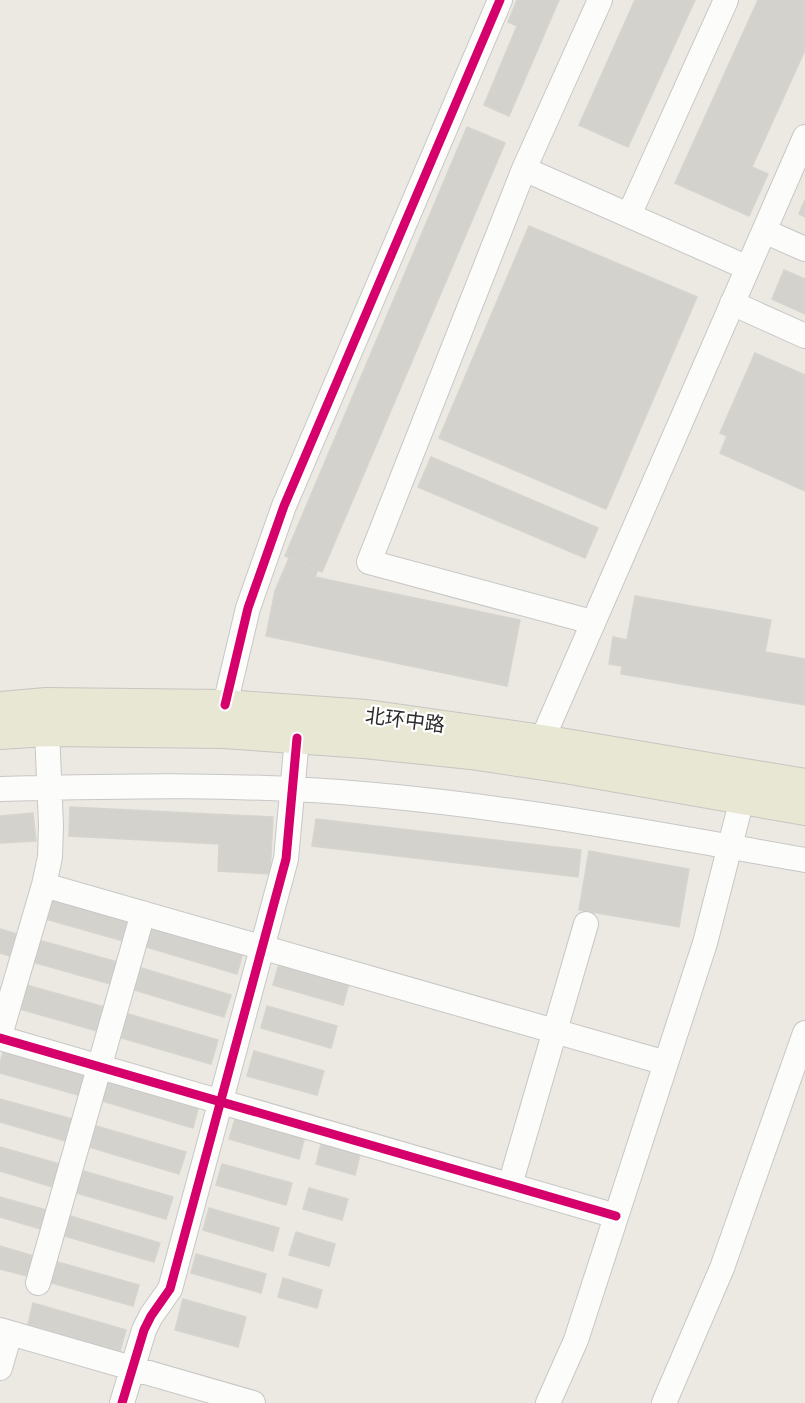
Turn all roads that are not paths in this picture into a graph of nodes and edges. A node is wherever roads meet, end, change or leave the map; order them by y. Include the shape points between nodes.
1 (500, 0) edge
2 (600, 0) edge
3 (726, 0) edge
4 (805, 137) edge
5 (524, 169) junction
6 (629, 215) junction
7 (764, 231) junction
8 (805, 249) edge
9 (748, 268) junction
10 (732, 303) junction
11 (805, 336) edge
12 (592, 622) junction
13 (225, 705) junction
14 (0, 706) edge
15 (47, 731) junction
16 (0, 734) edge
17 (297, 738) junction
18 (542, 740) junction
19 (805, 784) edge
20 (50, 788) junction
21 (0, 789) edge
22 (292, 789) junction
23 (742, 799) junction
24 (805, 810) edge
25 (730, 847) junction
26 (805, 860) edge
27 (44, 885) junction
28 (143, 913) junction
29 (586, 924) dead end
30 (262, 947) junction
31 (555, 1031) junction
32 (805, 1033) edge
33 (0, 1037) edge
34 (666, 1063) junction
35 (99, 1067) junction
36 (221, 1102) junction
37 (510, 1185) junction
38 (616, 1216) junction
39 (38, 1283) dead end
40 (5, 1331) edge
41 (0, 1368) edge
42 (132, 1368) junction
43 (122, 1403) edge
44 (253, 1403) edge
45 (548, 1403) edge
46 (664, 1403) edge

1 - 13 street via 284,506 248,608
2 - 5 street
3 - 6 street
4 - 7 street
5 - 6 street
5 - 12 street via 369,562
6 - 9 street
7 - 8 street
7 - 9 street
9 - 10 street
10 - 11 street
10 - 12 street
12 - 18 street
13 - 14 main road, 北环中路
13 - 18 main road, 北环中路 via 367,715
15 - 16 main road, 北环中路
15 - 17 main road, 北环中路
15 - 20 street
17 - 22 street
17 - 23 main road, 北环中路 via 471,754
18 - 19 main road, 北环中路
20 - 21 street
20 - 22 street
20 - 27 street via 50,857
22 - 25 street via 499,809
22 - 30 street via 286,859
23 - 24 main road, 北环中路
23 - 25 street
25 - 26 street
25 - 34 street via 705,943
27 - 28 street
27 - 33 street
28 - 30 street
28 - 35 street
29 - 31 street
30 - 31 street
30 - 36 street
31 - 34 street
31 - 37 street
32 - 46 street via 722,1268
33 - 35 street
34 - 38 street
35 - 36 street
35 - 39 street
36 - 37 street
36 - 42 street via 170,1289 144,1330
37 - 38 street
38 - 45 street via 576,1340
40 - 41 street
40 - 42 street
42 - 43 street
42 - 44 street

